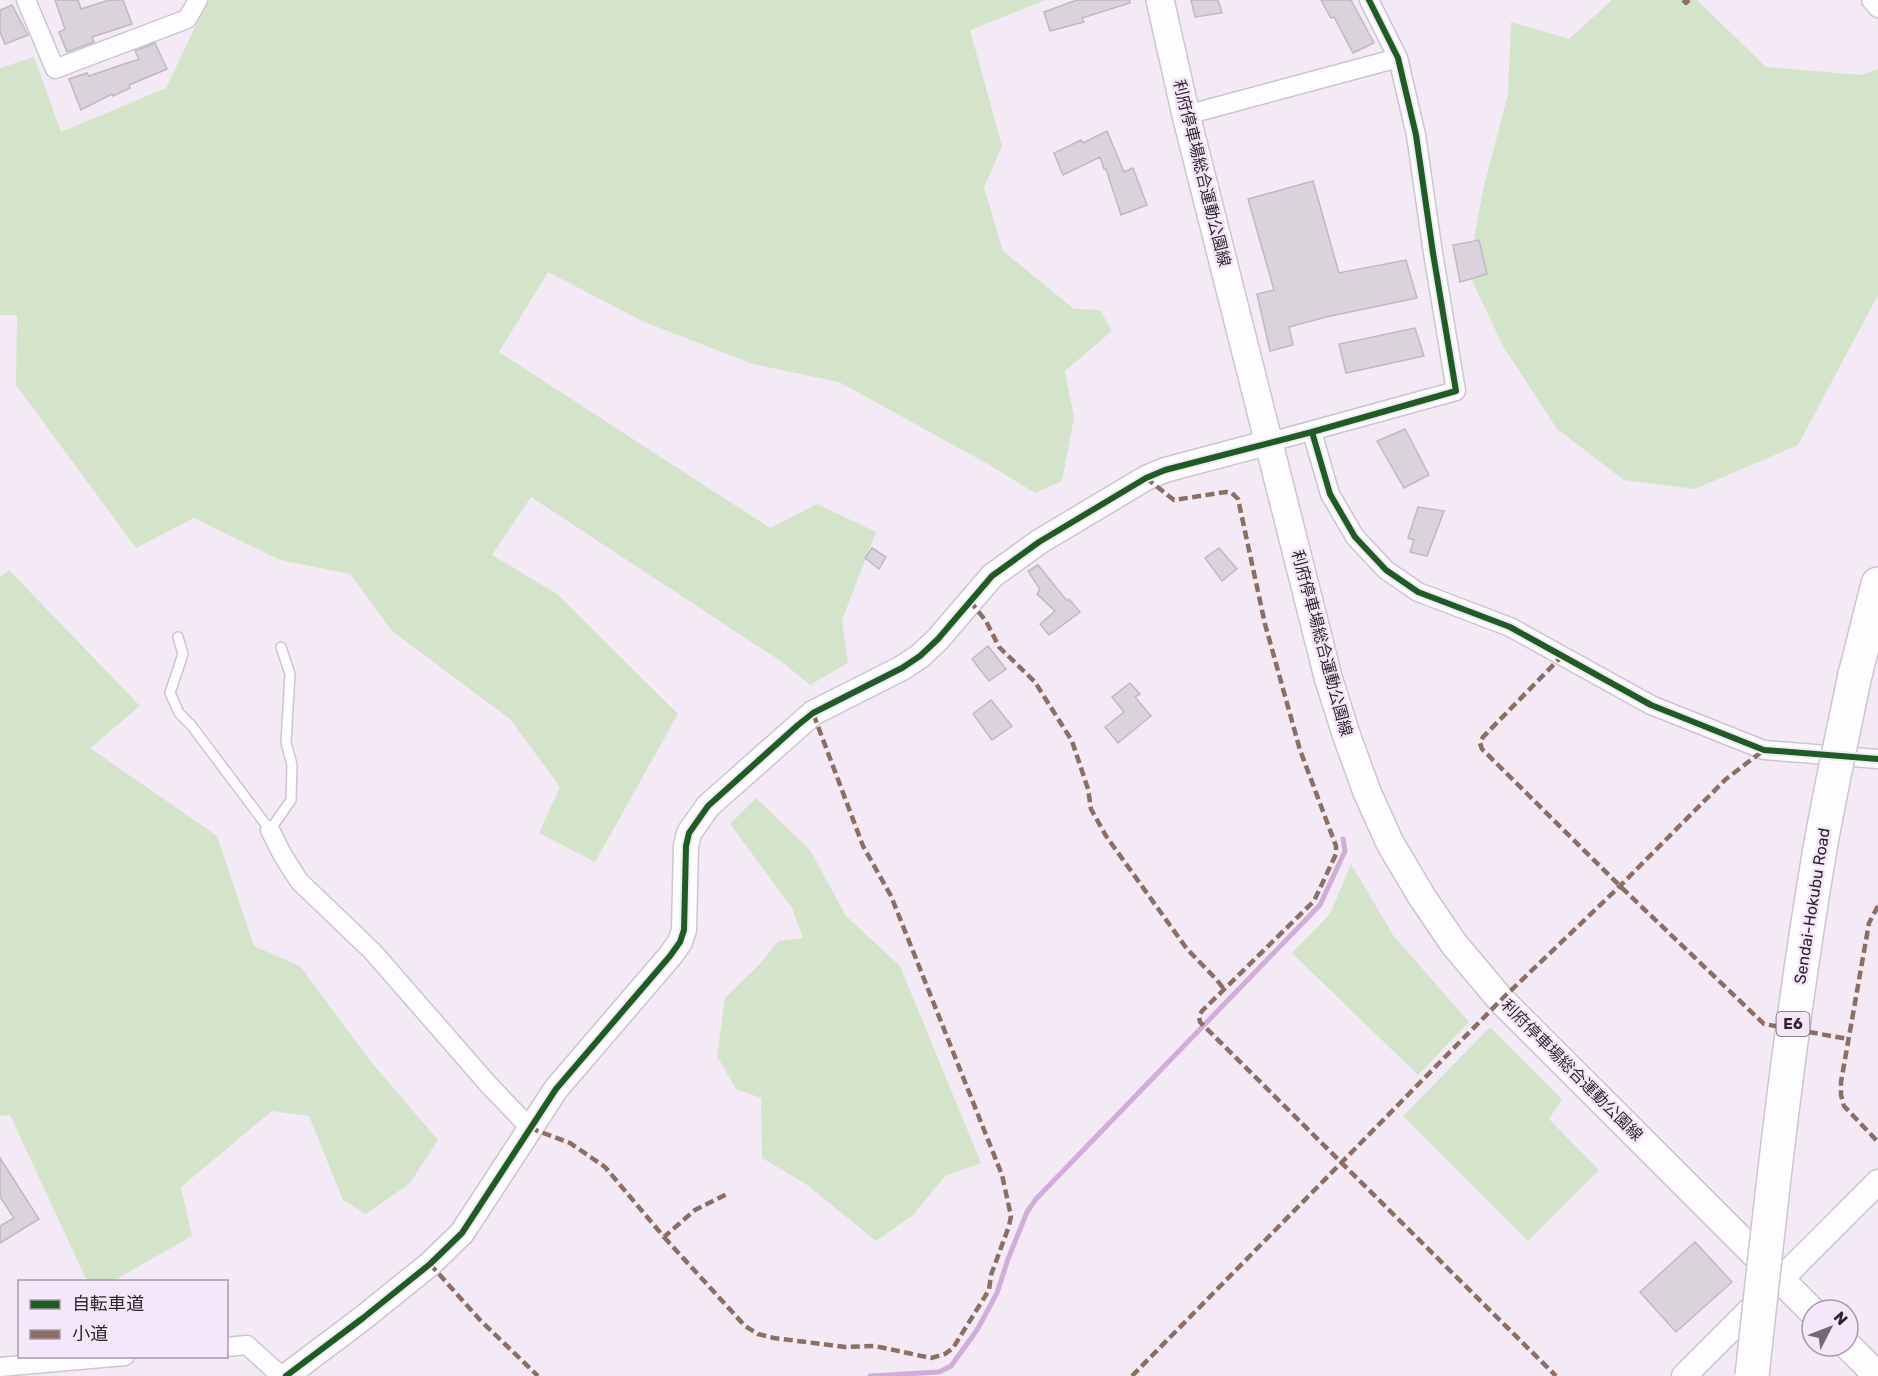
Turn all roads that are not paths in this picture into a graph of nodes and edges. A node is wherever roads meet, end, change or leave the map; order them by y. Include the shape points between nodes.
1 (26, 0) edge
2 (198, 0) edge
3 (1160, 0) edge
4 (1369, 0) edge
5 (1871, 0) edge
6 (1878, 8) edge
7 (1398, 58) junction
8 (1186, 115) junction
9 (1312, 432) junction
10 (1270, 442) junction
11 (1878, 584) edge
12 (178, 638) dead end
13 (281, 647) dead end
14 (1878, 759) edge
15 (270, 830) junction
16 (531, 1128) junction
17 (1878, 1182) edge
18 (1780, 1280) junction
19 (1800, 1299) edge
20 (228, 1347) edge
21 (102, 1358) edge
22 (1860, 1358) edge
23 (0, 1367) edge
24 (280, 1376) edge
25 (286, 1376) edge
26 (1684, 1376) edge
27 (1752, 1376) edge
28 (1878, 1376) edge

1 - 2 street via 55,69 187,19
3 - 8 main road, 利府停車場総合運動公園線
4 - 7 street
5 - 6 street
7 - 8 street
7 - 9 street via 1416,135 1456,391
8 - 10 main road, 利府停車場総合運動公園線
9 - 10 street
9 - 14 street via 1330,494 1355,537 1386,570 1418,592 1510,627 1652,705 1764,750
10 - 16 street via 1146,478 1039,542 992,576 921,656 813,713 720,795 689,833 686,915 680,942 569,1072
10 - 18 main road, 利府停車場総合運動公園線 via 1328,677 1346,734 1390,843 1422,897 1454,944 1501,1000
11 - 27 highway, Sendai-Hokubu Road / E6, bridge via 1820,848 1796,1006
12 - 15 lane via 183,654 170,693 179,713
13 - 15 lane via 290,674 286,742 292,765 291,800
15 - 16 street via 299,880 373,951
16 - 25 street via 462,1233 422,1270
17 - 18 street
18 - 19 main road, 利府停車場総合運動公園線
18 - 26 street
20 - 24 street via 247,1345
21 - 23 street
22 - 28 main road

